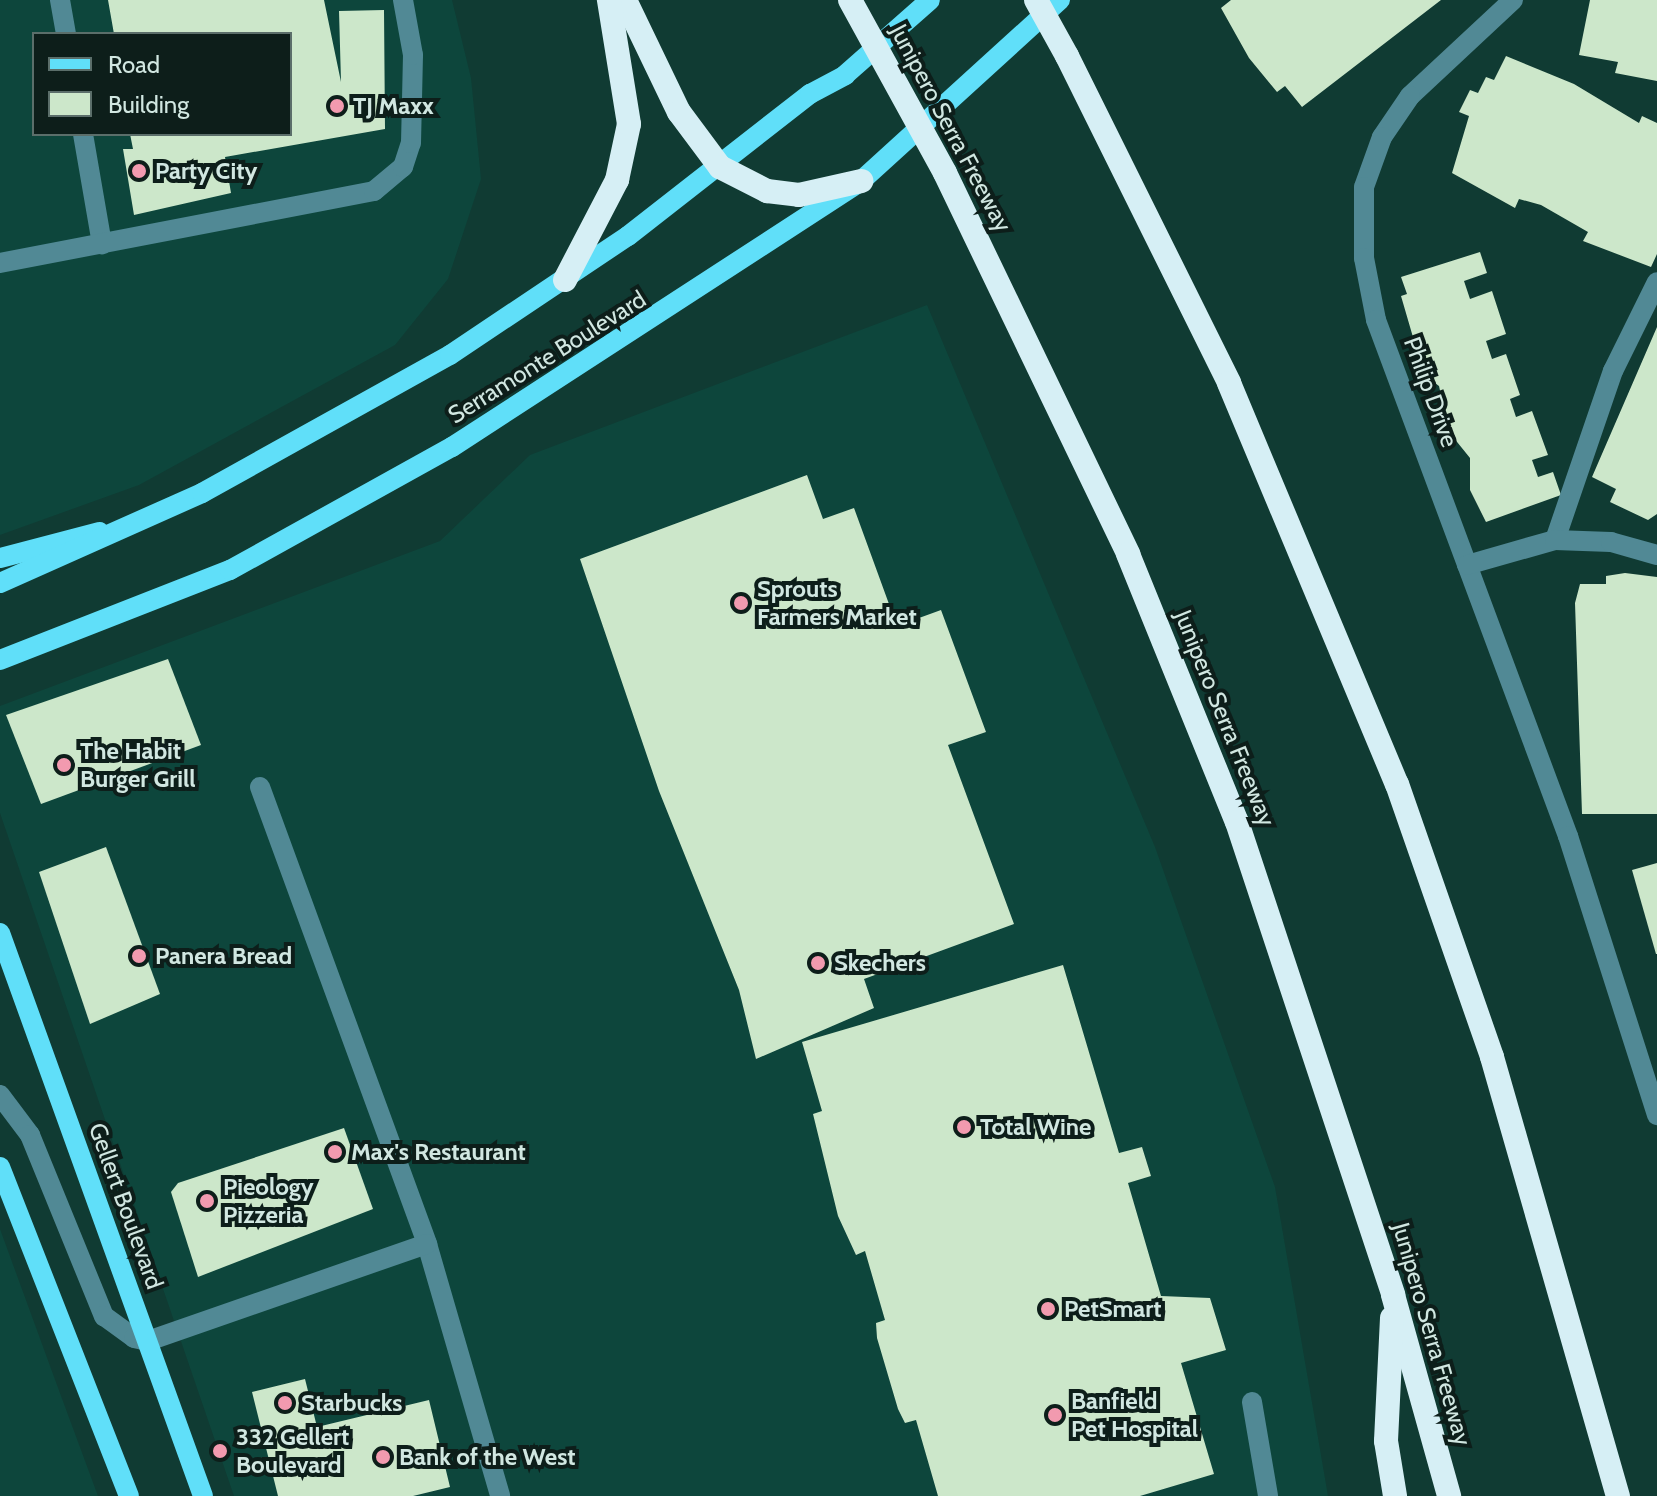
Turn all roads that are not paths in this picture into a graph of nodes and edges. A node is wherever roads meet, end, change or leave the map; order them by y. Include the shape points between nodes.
1 (60, 0) edge
2 (403, 0) edge
3 (609, 0) edge
4 (625, 0) edge
5 (850, 0) edge
6 (930, 0) edge
7 (1036, 0) edge
8 (1060, 0) edge
9 (1513, 0) edge
10 (66, 32) edge
11 (83, 136) edge
12 (720, 167) junction
13 (861, 181) junction
14 (102, 244) junction
15 (0, 263) edge
16 (565, 280) junction
17 (1657, 282) edge
18 (158, 516) junction
19 (1555, 540) junction
20 (1657, 555) edge
21 (0, 558) edge
22 (1467, 565) junction
23 (0, 583) edge
24 (0, 660) edge
25 (260, 787) dead end
26 (0, 933) edge
27 (0, 1095) edge
28 (1657, 1115) edge
29 (0, 1167) edge
30 (427, 1244) junction
31 (1393, 1295) junction
32 (148, 1341) junction
33 (1252, 1402) dead end
34 (129, 1496) edge
35 (203, 1496) edge
36 (500, 1496) edge
37 (1268, 1496) edge
38 (1395, 1496) edge
39 (1449, 1496) edge
40 (1618, 1496) edge

1 - 10 street
2 - 14 street via 415,108 403,167 389,181 323,206
3 - 16 highway via 629,124 617,180
4 - 12 highway via 679,112
5 - 31 highway, Junipero Serra Freeway, bridge via 945,173 1069,422 1185,688 1287,957
6 - 12 main road via 845,75
7 - 40 highway, bridge via 1229,383 1397,784 1505,1099
8 - 13 main road, Serramonte Boulevard
9 - 22 street, Philip Drive via 1410,96 1382,137 1364,187 1364,258 1376,320
11 - 14 street
12 - 13 highway via 767,191 799,195
12 - 16 main road
13 - 24 main road, Serramonte Boulevard via 744,264 390,483 198,585
14 - 15 street
16 - 18 main road via 380,398
17 - 19 street via 1613,371
18 - 21 main road
18 - 23 main road
19 - 20 street via 1611,542
19 - 22 street
22 - 28 street, Philip Drive via 1568,836
25 - 30 street
26 - 32 main road, Gellert Boulevard
27 - 32 street via 30,1135 104,1316 122,1333
29 - 34 main road
30 - 32 street
30 - 36 street
31 - 38 highway via 1386,1441
31 - 39 highway, Junipero Serra Freeway
32 - 35 main road, Gellert Boulevard
33 - 37 street

